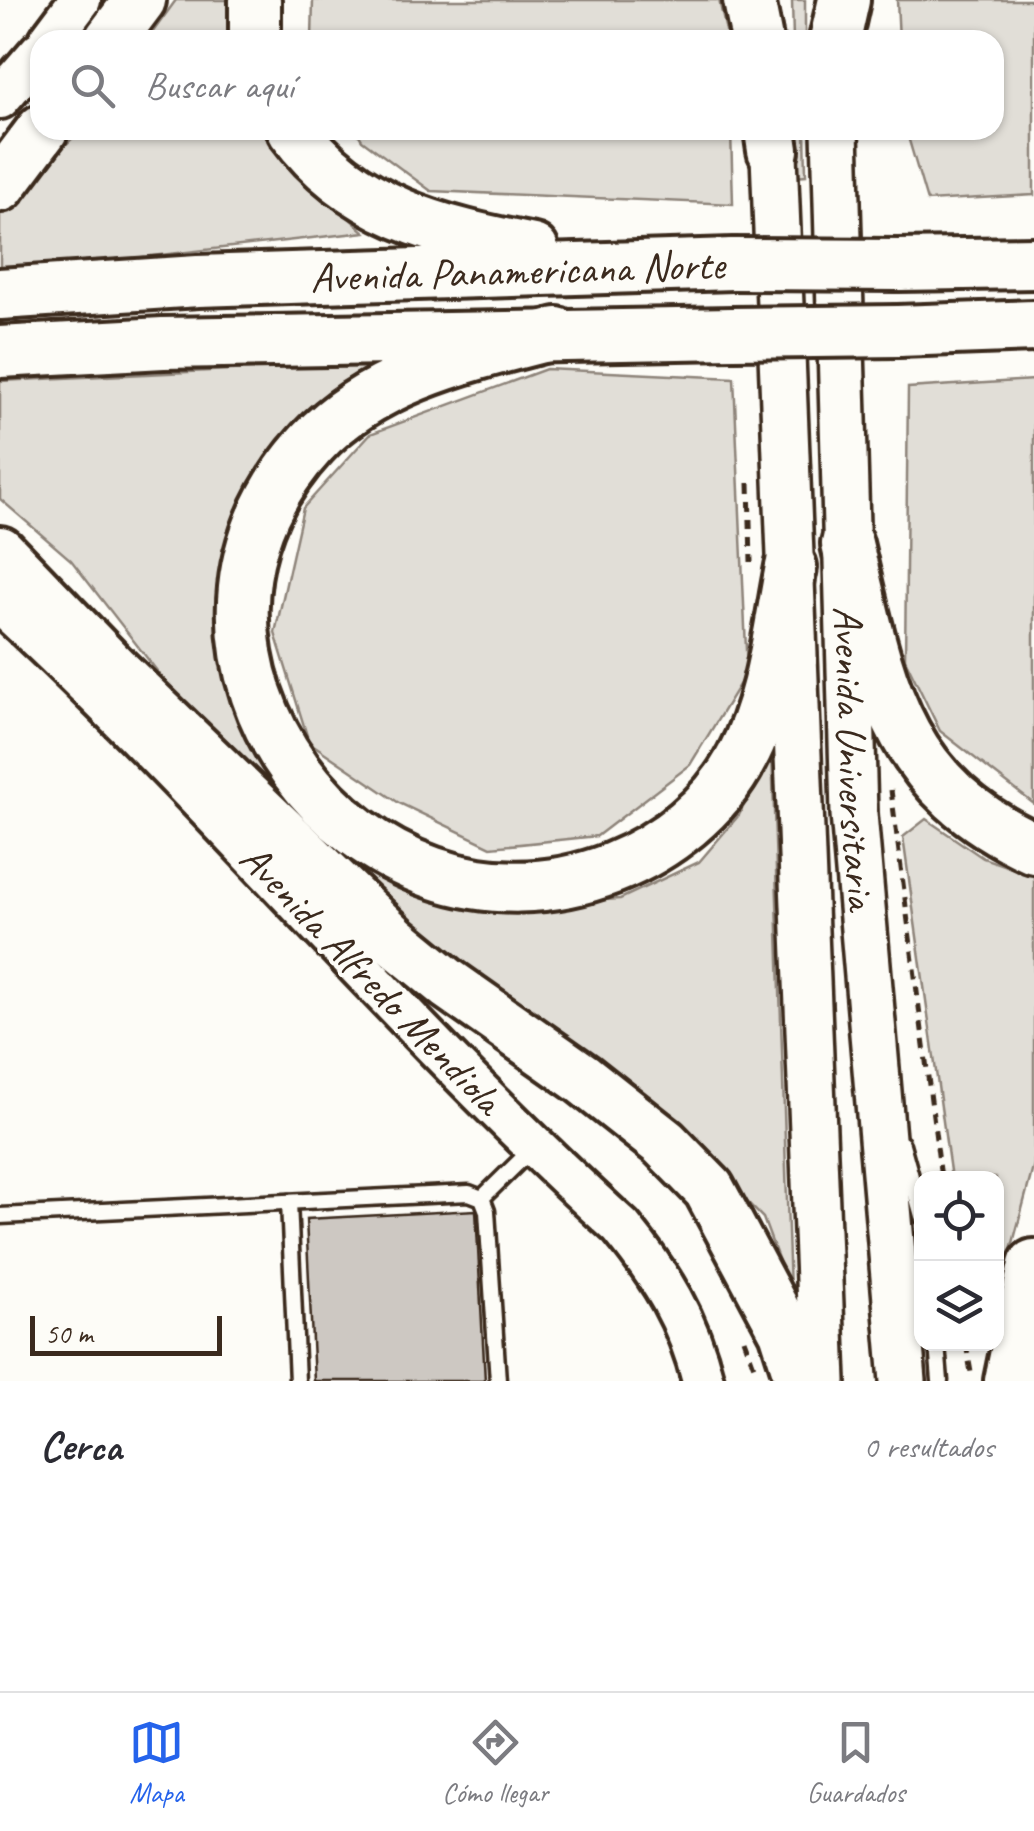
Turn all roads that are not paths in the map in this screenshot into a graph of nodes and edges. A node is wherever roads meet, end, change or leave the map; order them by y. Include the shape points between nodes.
1 (80, 0) edge
2 (140, 0) edge
3 (255, 0) edge
4 (749, 0) edge
5 (772, 0) edge
6 (828, 0) edge
7 (844, 0) edge
8 (58, 30) edge
9 (118, 30) edge
10 (255, 30) edge
11 (755, 30) edge
12 (773, 30) edge
13 (831, 30) edge
14 (835, 30) edge
15 (30, 64) edge
16 (0, 98) edge
17 (34, 140) edge
18 (300, 140) edge
19 (772, 140) edge
20 (835, 140) edge
21 (0, 186) edge
22 (1034, 263) edge
23 (622, 267) junction
24 (0, 294) edge
25 (1032, 327) edge
26 (557, 333) junction
27 (0, 352) edge
28 (847, 544) junction
29 (0, 552) edge
30 (791, 567) junction
31 (0, 603) edge
32 (1034, 848) edge
33 (877, 1053) junction
34 (535, 1146) junction
35 (914, 1187) edge
36 (482, 1198) junction
37 (289, 1202) junction
38 (0, 1216) edge
39 (1034, 1265) edge
40 (938, 1351) edge
41 (297, 1381) edge
42 (498, 1381) edge
43 (703, 1381) edge
44 (801, 1381) edge
45 (823, 1381) edge
46 (903, 1381) edge
47 (940, 1381) edge
48 (1010, 1381) edge

1 - 8 main road
2 - 9 highway
3 - 10 highway
4 - 11 highway
5 - 12 main road
6 - 13 main road
7 - 14 highway
15 - 16 main road
17 - 21 highway
18 - 23 highway via 358,195 407,218 444,232
19 - 30 main road, Avenida Universitaria
20 - 28 main road, Avenida Universitaria
22 - 23 highway, Avenida Panamericana Norte, bridge
23 - 24 highway, Avenida Panamericana Norte
25 - 26 highway, Avenida Panamericana Norte, bridge
26 - 27 highway, Avenida Panamericana Norte
26 - 30 highway via 458,360 364,401 313,441 278,486 253,538 242,595 245,651 255,693 286,756 321,803 360,837 419,870 478,886 539,888 638,858 712,800 742,757 758,715
28 - 32 highway via 880,685 920,761 986,823
28 - 33 main road, Avenida Universitaria via 854,814
29 - 44 highway via 393,939 650,1132 709,1189 785,1331
30 - 45 main road, Avenida Universitaria
31 - 34 main road, Avenida Alfredo Mendiola
33 - 35 lane
33 - 46 main road, Avenida Universitaria
34 - 36 lane
34 - 43 main road, Avenida Alfredo Mendiola via 660,1275 687,1324
36 - 37 lane via 469,1193
36 - 42 lane
37 - 38 lane
37 - 41 lane
39 - 48 highway
40 - 47 lane

